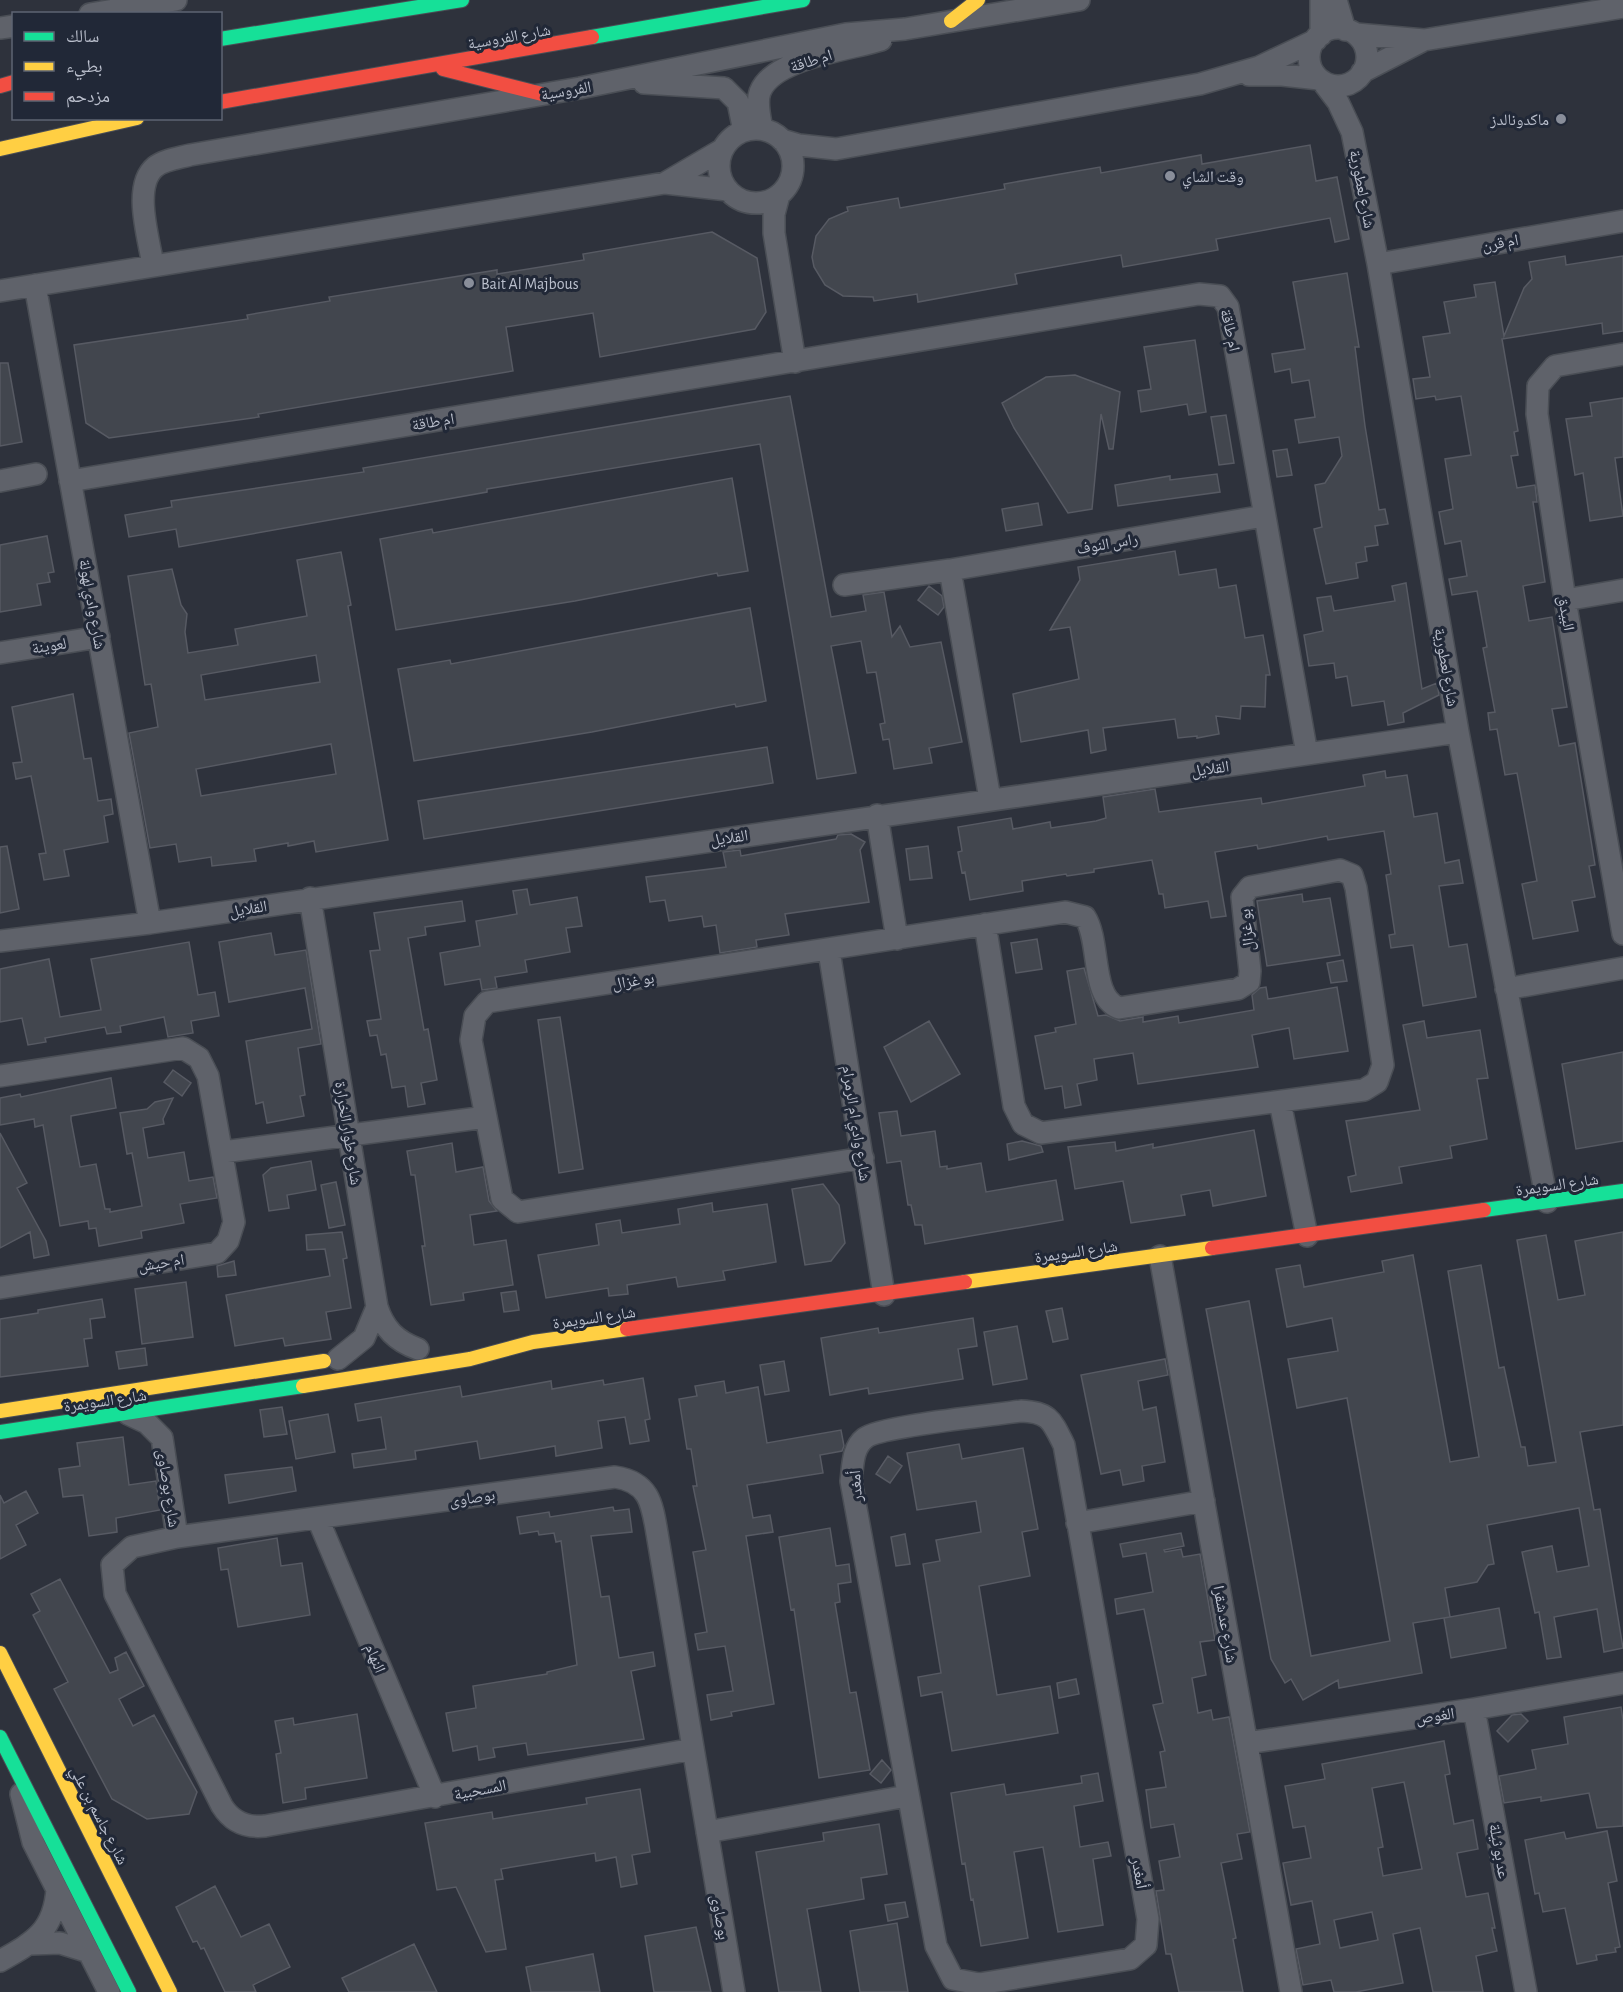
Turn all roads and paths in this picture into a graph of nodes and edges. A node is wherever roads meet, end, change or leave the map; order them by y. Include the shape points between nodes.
1 (176, 0) edge
2 (462, 0) edge
3 (803, 0) edge
4 (978, 0) edge
5 (1079, 0) edge
6 (1321, 0) edge
7 (1336, 0) edge
8 (142, 3) edge
9 (1623, 7) edge
10 (99, 12) edge
11 (951, 21) junction
12 (905, 29) junction
13 (1350, 32) junction
14 (1318, 37) junction
15 (222, 39) edge
16 (1424, 40) junction
17 (432, 66) junction
18 (1362, 73) junction
19 (1233, 76) junction
20 (1320, 80) junction
21 (608, 83) junction
22 (542, 94) junction
23 (222, 102) edge
24 (128, 120) edge
25 (753, 130) junction
26 (1352, 132) junction
27 (782, 140) junction
28 (0, 149) edge
29 (723, 149) junction
30 (836, 149) junction
31 (665, 183) junction
32 (785, 187) junction
33 (728, 190) junction
34 (756, 203) junction
35 (1623, 221) edge
36 (774, 233) junction
37 (1378, 264) junction
38 (153, 265) junction
39 (35, 285) junction
40 (0, 291) edge
41 (1623, 354) edge
42 (795, 362) junction
43 (36, 474) dead end
44 (0, 481) edge
45 (70, 481) junction
46 (1264, 516) junction
47 (950, 570) junction
48 (844, 585) dead end
49 (1623, 590) edge
50 (1565, 600) junction
51 (99, 637) junction
52 (0, 653) edge
53 (1458, 732) junction
54 (1307, 754) junction
55 (990, 799) junction
56 (878, 815) junction
57 (1614, 825) edge
58 (310, 898) junction
59 (150, 923) junction
60 (985, 924) junction
61 (1623, 934) edge
62 (897, 939) junction
63 (0, 941) edge
64 (829, 951) junction
65 (1623, 969) edge
66 (1506, 989) junction
67 (0, 1076) edge
68 (1280, 1102) junction
69 (486, 1117) junction
70 (350, 1134) junction
71 (223, 1152) junction
72 (863, 1158) junction
73 (1623, 1191) edge
74 (1547, 1202) junction
75 (1307, 1236) junction
76 (1160, 1256) junction
77 (0, 1288) edge
78 (884, 1295) junction
79 (376, 1307) junction
80 (533, 1342) junction
81 (478, 1343) dead end
82 (423, 1348) joint
83 (395, 1352) dead end
84 (361, 1356) dead end
85 (338, 1359) junction
86 (187, 1405) junction
87 (0, 1411) edge
88 (128, 1414) junction
89 (0, 1432) edge
90 (162, 1438) junction
91 (1204, 1501) junction
92 (318, 1519) junction
93 (1077, 1523) junction
94 (177, 1537) junction
95 (0, 1653) edge
96 (1623, 1683) edge
97 (1474, 1709) junction
98 (0, 1737) edge
99 (1247, 1743) junction
100 (693, 1749) junction
101 (21, 1779) junction
102 (907, 1796) junction
103 (435, 1797) junction
104 (265, 1826) joint
105 (707, 1832) junction
106 (57, 1889) junction
107 (31, 1944) junction
108 (89, 1952) junction
109 (0, 1961) edge
110 (1051, 1982) edge
111 (108, 1992) edge
112 (129, 1992) edge
113 (170, 1992) edge
114 (734, 1992) edge
115 (1291, 1992) edge
116 (1526, 1992) edge

1 - 8 street
2 - 15 main road
3 - 17 main road, شارع الفروسية
4 - 11 main road
5 - 11 street, الفروسية
6 - 14 street
7 - 13 street
8 - 10 street
9 - 16 street
11 - 12 street, الفروسية
12 - 21 street, الفروسية via 846,34
12 - 25 street, ام طاقة via 883,39 798,62 778,72 760,93
13 - 14 street via 1332,29
13 - 16 street
13 - 18 street via 1366,52
14 - 19 street
14 - 20 street via 1309,54
16 - 18 street
17 - 22 main road
17 - 23 main road, شارع الفروسية
18 - 20 street via 1344,86
18 - 26 street, شارع لعطورية via 1353,100
19 - 20 street via 1282,75
19 - 30 street
20 - 26 street, شارع لعطورية via 1338,102
21 - 22 street, الفروسية
21 - 25 street via 724,88 738,102
22 - 38 street, الفروسية via 190,155 154,167 143,185 142,196
24 - 28 main road
25 - 27 street
25 - 29 street via 729,140
26 - 37 street, شارع لعطورية
27 - 30 street via 799,146
27 - 32 street via 792,159
29 - 31 street
29 - 33 street via 719,171
30 - 32 street via 812,161
31 - 33 street
31 - 38 street
32 - 34 street via 768,201
32 - 36 street via 774,214
33 - 34 street via 743,201
34 - 36 street
35 - 37 street, ام قرن
36 - 42 street
37 - 53 street, شارع لعطورية
38 - 39 street
39 - 40 street
39 - 45 street, شارع وادي لهولة
41 - 50 street, البيدق via 1555,366 1538,386 1537,414
42 - 45 street, ام طاقة
42 - 46 street, ام طاقة via 1199,294 1220,296 1228,307
43 - 44 street
45 - 51 street, شارع وادي لهولة
46 - 47 street, راس النوف
46 - 54 street, ام طاقة
47 - 48 street, راس النوف
47 - 55 street
49 - 50 street
50 - 57 street, البيدق
51 - 52 street, لعوينة
51 - 59 street, شارع وادي لهولة
53 - 54 street, القلايل
53 - 66 street, شارع لعطورية
54 - 55 street, القلايل
55 - 56 street, القلايل
56 - 58 street, القلايل
56 - 62 street
57 - 61 street, البيدق
58 - 59 street, القلايل
58 - 70 street, شارع طوار الخرارة
59 - 63 street, القلايل
60 - 62 street, بو غزال
60 - 68 street, بو غزال via 1014,1106 1023,1124 1041,1133
60 - 68 street, بو غزال via 1065,912 1085,917 1092,928 1103,996 1119,1008 1238,989 1249,982 1242,897 1250,887 1340,870 1352,875 1383,1065 1377,1082 1364,1090
62 - 64 street, بو غزال
64 - 69 street, بو غزال via 487,1002 475,1016 471,1040
64 - 72 street, شارع وادي ام الرمرام
65 - 66 street
66 - 74 street, شارع لعطورية
67 - 71 street, ام حيش via 183,1048 199,1058 208,1076
68 - 75 street
69 - 70 street
69 - 72 street, بو غزال via 502,1199 518,1212
70 - 71 street
70 - 79 street, شارع طوار الخرارة
71 - 77 street, ام حيش via 234,1222 228,1241 217,1253
72 - 78 street, شارع وادي ام الرمرام
73 - 74 main road, شارع السويمرة
74 - 75 main road, شارع السويمرة
75 - 76 main road, شارع السويمرة
76 - 78 main road, شارع السويمرة
76 - 91 street, شارع عد شقرا
78 - 80 main road, شارع السويمرة
79 - 82 street, شارع طوار الخرارة via 396,1338
79 - 85 street via 364,1338
80 - 81 main road, شارع السويمرة
80 - 86 main road, شارع السويمرة via 470,1359
82 - 83 main road
84 - 85 main road, شارع السويمرة
85 - 87 main road, شارع السويمرة
86 - 88 main road, شارع السويمرة
86 - 90 street, شارع بوصاوى
88 - 89 main road, شارع السويمرة
88 - 90 street, شارع بوصاوى via 147,1423
90 - 94 street, شارع بوصاوى
91 - 93 street
91 - 99 street, شارع عد شقرا
92 - 94 street, بوصاوى
92 - 100 street, بوصاوى via 615,1477 632,1479 644,1489 653,1508
92 - 103 street, النهام
93 - 102 street, أمغدر via 1064,1445 1053,1422 1040,1412 1022,1411 889,1430 866,1437 854,1452 851,1481
93 - 110 street, أمغدر via 1148,1919 1146,1945 1130,1959
94 - 104 street, بوصاوى via 132,1546 112,1565 115,1594 226,1812 246,1826
95 - 113 main road, شارع جاسم بن علي
96 - 97 street, الغوص
97 - 99 street, الغوص
97 - 116 street, عد بو ثيلة
98 - 101 main road
99 - 115 street, شارع عد شقرا
100 - 103 street, المسحبية
100 - 105 street, بوصاوى
101 - 106 street via 28,1828
101 - 112 main road
102 - 105 street
102 - 110 street, أمغدر via 936,1946 953,1979 979,1984
103 - 104 street, المسحبية
105 - 114 street, بوصاوى
106 - 107 street via 53,1914
106 - 108 street
107 - 108 street via 60,1942
107 - 109 street
108 - 111 street

